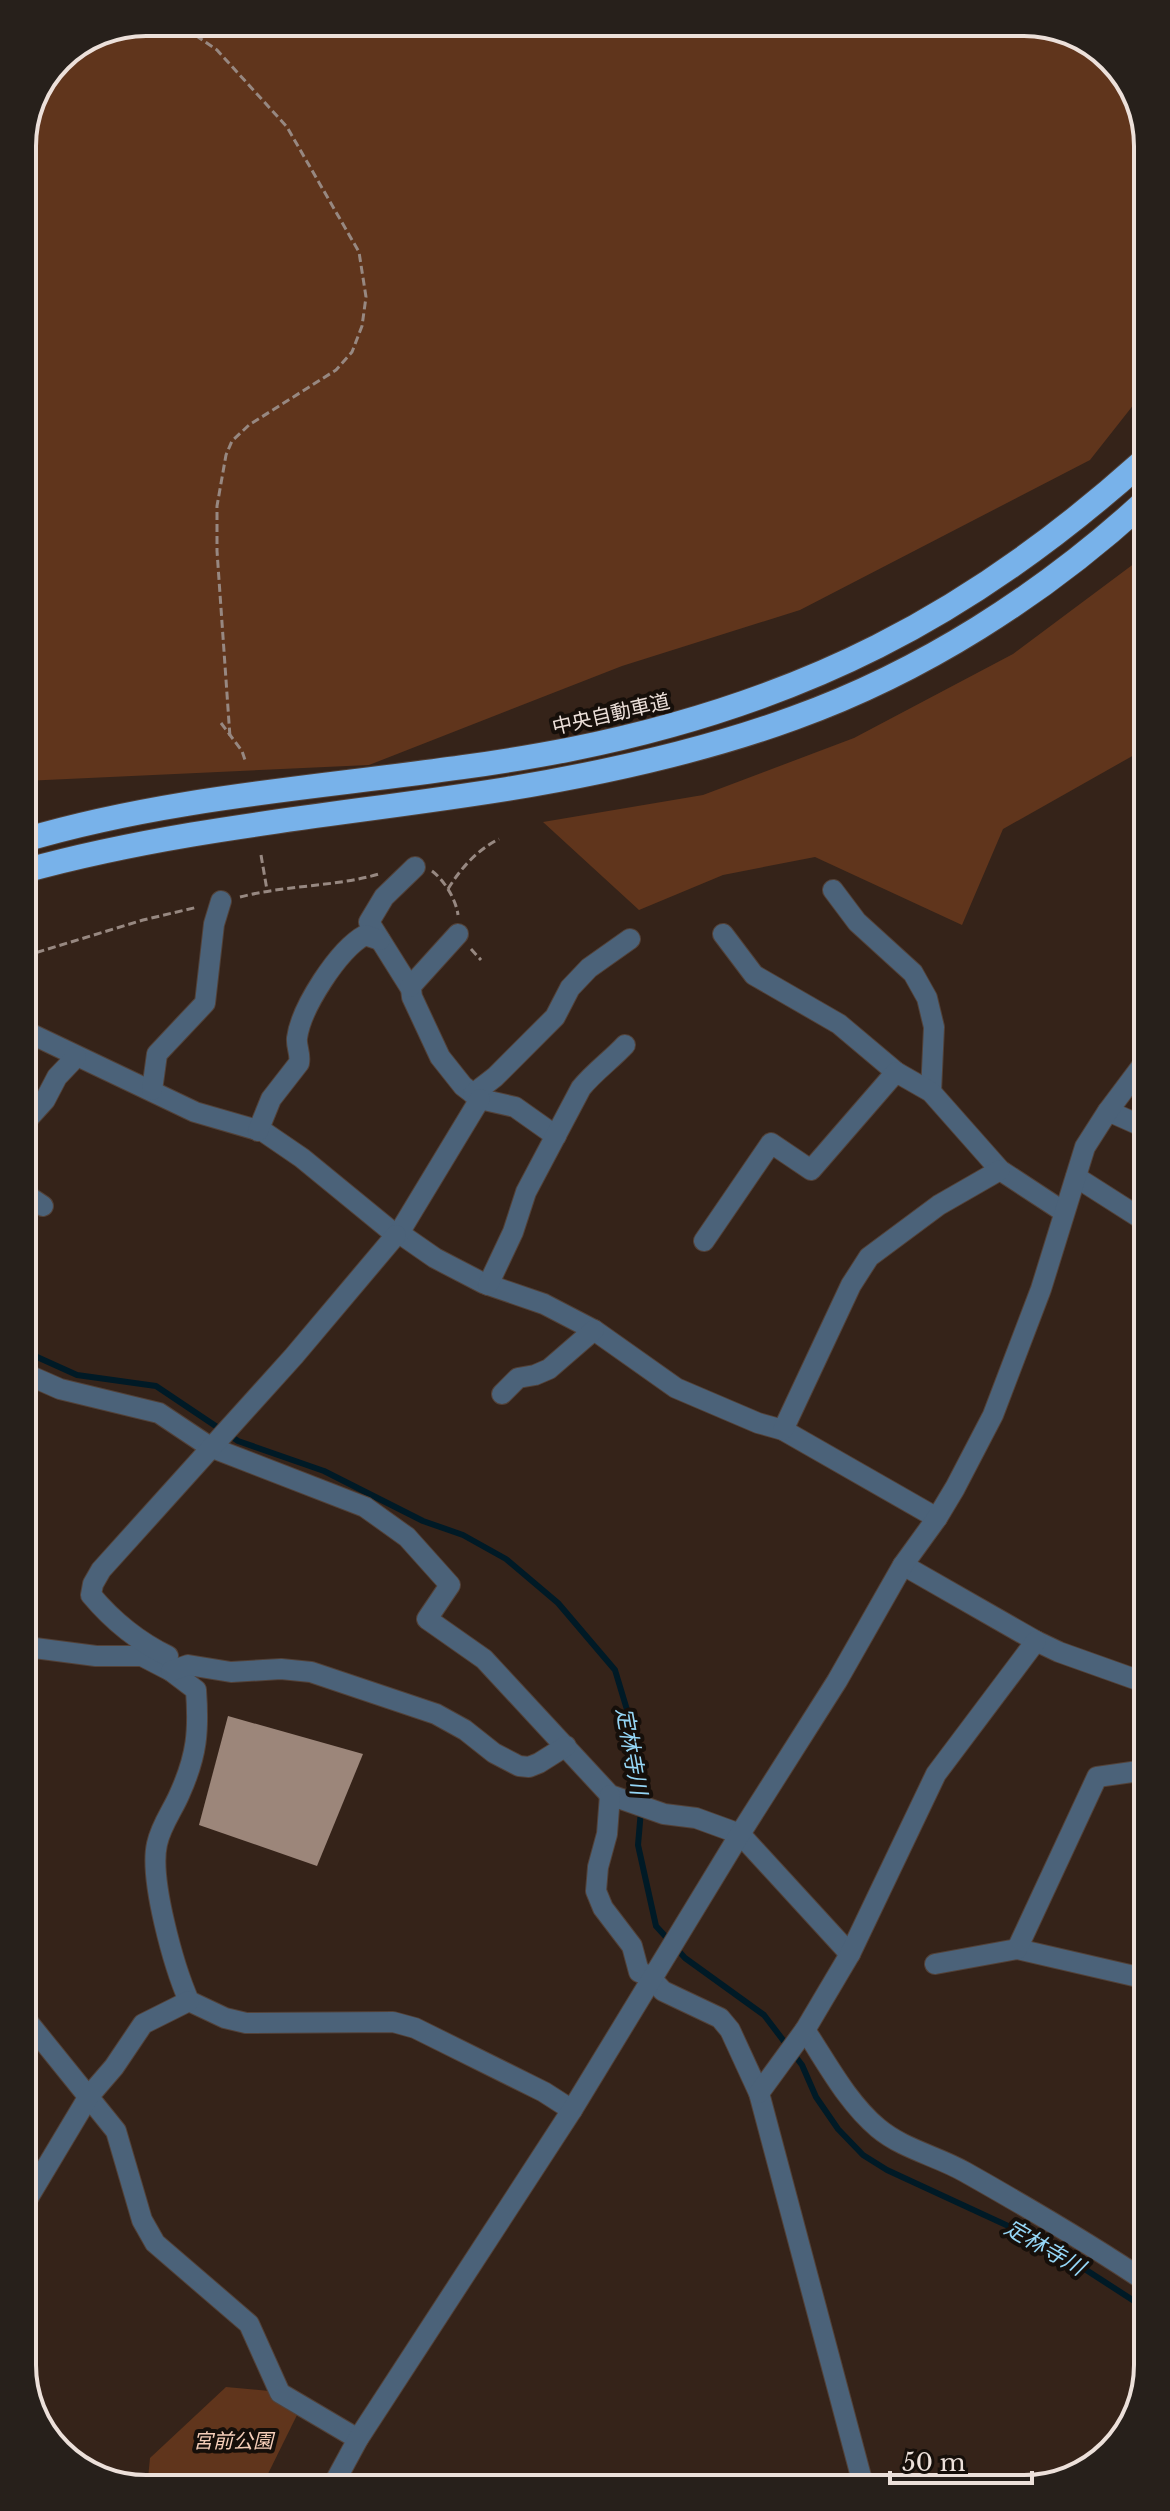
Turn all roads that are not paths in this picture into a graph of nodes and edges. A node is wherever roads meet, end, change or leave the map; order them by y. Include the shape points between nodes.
1 (1134, 469) edge
2 (1134, 511) edge
3 (36, 837) edge
4 (415, 867) road end
5 (36, 868) edge
6 (833, 890) dead end
7 (221, 901) road end
8 (458, 934) road end
9 (723, 934) dead end
10 (630, 939) dead end
11 (380, 940) junction
12 (410, 987) junction
13 (36, 1037) edge
14 (625, 1045) dead end
15 (76, 1057) junction
16 (896, 1072) junction
17 (1134, 1076) edge
18 (152, 1090) junction
19 (931, 1092) junction
20 (477, 1097) junction
21 (36, 1110) edge
22 (1108, 1111) junction
23 (1134, 1123) edge
24 (258, 1131) junction
25 (556, 1136) junction
26 (1000, 1170) junction
27 (1076, 1177) junction
28 (36, 1201) edge
29 (43, 1206) dead end
30 (1064, 1212) junction
31 (1134, 1214) edge
32 (398, 1234) junction
33 (704, 1241) dead end
34 (488, 1285) junction
35 (594, 1330) junction
36 (36, 1378) edge
37 (502, 1394) dead end
38 (783, 1430) junction
39 (210, 1447) junction
40 (937, 1518) junction
41 (903, 1565) junction
42 (1036, 1641) junction
43 (36, 1648) edge
44 (176, 1669) junction
45 (1134, 1679) edge
46 (566, 1746) junction
47 (1134, 1772) edge
48 (610, 1795) junction
49 (740, 1834) junction
50 (1017, 1949) junction
51 (850, 1954) junction
52 (935, 1964) dead end
53 (1134, 1976) edge
54 (653, 1980) junction
55 (189, 2001) junction
56 (805, 2030) junction
57 (36, 2036) edge
58 (759, 2093) junction
59 (89, 2096) junction
60 (572, 2110) junction
61 (36, 2185) edge
62 (1134, 2274) edge
63 (358, 2439) junction
64 (338, 2475) edge
65 (861, 2475) edge

1 - 3 highway, 中央自動車道 via 1039,549 916,628 854,660 713,714 571,749 149,810
2 - 5 highway via 1058,574 932,654 809,712 719,743 519,787 233,826
4 - 11 street via 384,897 369,922
6 - 19 street via 857,922 913,973 927,998 934,1027
7 - 18 street via 205,1003 157,1054
8 - 12 street
9 - 16 street via 754,975 839,1024
10 - 20 street via 589,968 570,988 555,1017
11 - 12 street
11 - 24 street via 365,935 357,940 312,998 296,1040 299,1063 271,1099
12 - 20 street via 440,1057
13 - 15 street
14 - 25 street via 581,1088
15 - 18 street
15 - 21 street
16 - 19 street
16 - 33 street via 811,1170 771,1143
17 - 22 street
18 - 24 street via 195,1112
19 - 26 street
20 - 25 street via 515,1107
20 - 32 street
22 - 23 street
22 - 27 street via 1085,1147
24 - 32 street via 302,1158
25 - 34 street via 526,1192
26 - 30 street
26 - 38 street via 939,1205 869,1257
27 - 30 street
27 - 31 street
28 - 29 street
30 - 40 street via 993,1415
32 - 34 street
32 - 39 street
34 - 35 street via 544,1304
35 - 37 street via 549,1369 518,1378
35 - 38 street via 676,1388
36 - 39 street via 159,1413
38 - 40 street
39 - 44 street via 101,1570 91,1595 119,1623 173,1658
39 - 46 street via 365,1507 407,1537 450,1585 427,1619 484,1659
40 - 41 street
41 - 42 street
41 - 49 street
42 - 45 street
42 - 51 street via 936,1774
43 - 44 street via 142,1656
44 - 46 street via 188,1665 231,1672 311,1672 436,1714 519,1766 539,1763
44 - 55 street via 196,1690 199,1728 192,1763 163,1825 155,1859 169,1935
46 - 48 street
47 - 50 street via 1097,1777
48 - 49 street
48 - 54 street via 596,1891 632,1946 639,1972
49 - 51 street
49 - 54 street
50 - 52 street
50 - 53 street
51 - 56 street
54 - 58 street via 663,1991 720,2018
54 - 60 street
55 - 59 street via 143,2024
55 - 60 street via 246,2023 393,2022 415,2028
56 - 58 street
56 - 62 street via 853,2103 879,2129 961,2170
57 - 59 street
58 - 65 street
59 - 61 street
59 - 63 street via 116,2131 142,2220 155,2243 249,2324 280,2393
60 - 63 street
63 - 64 street

